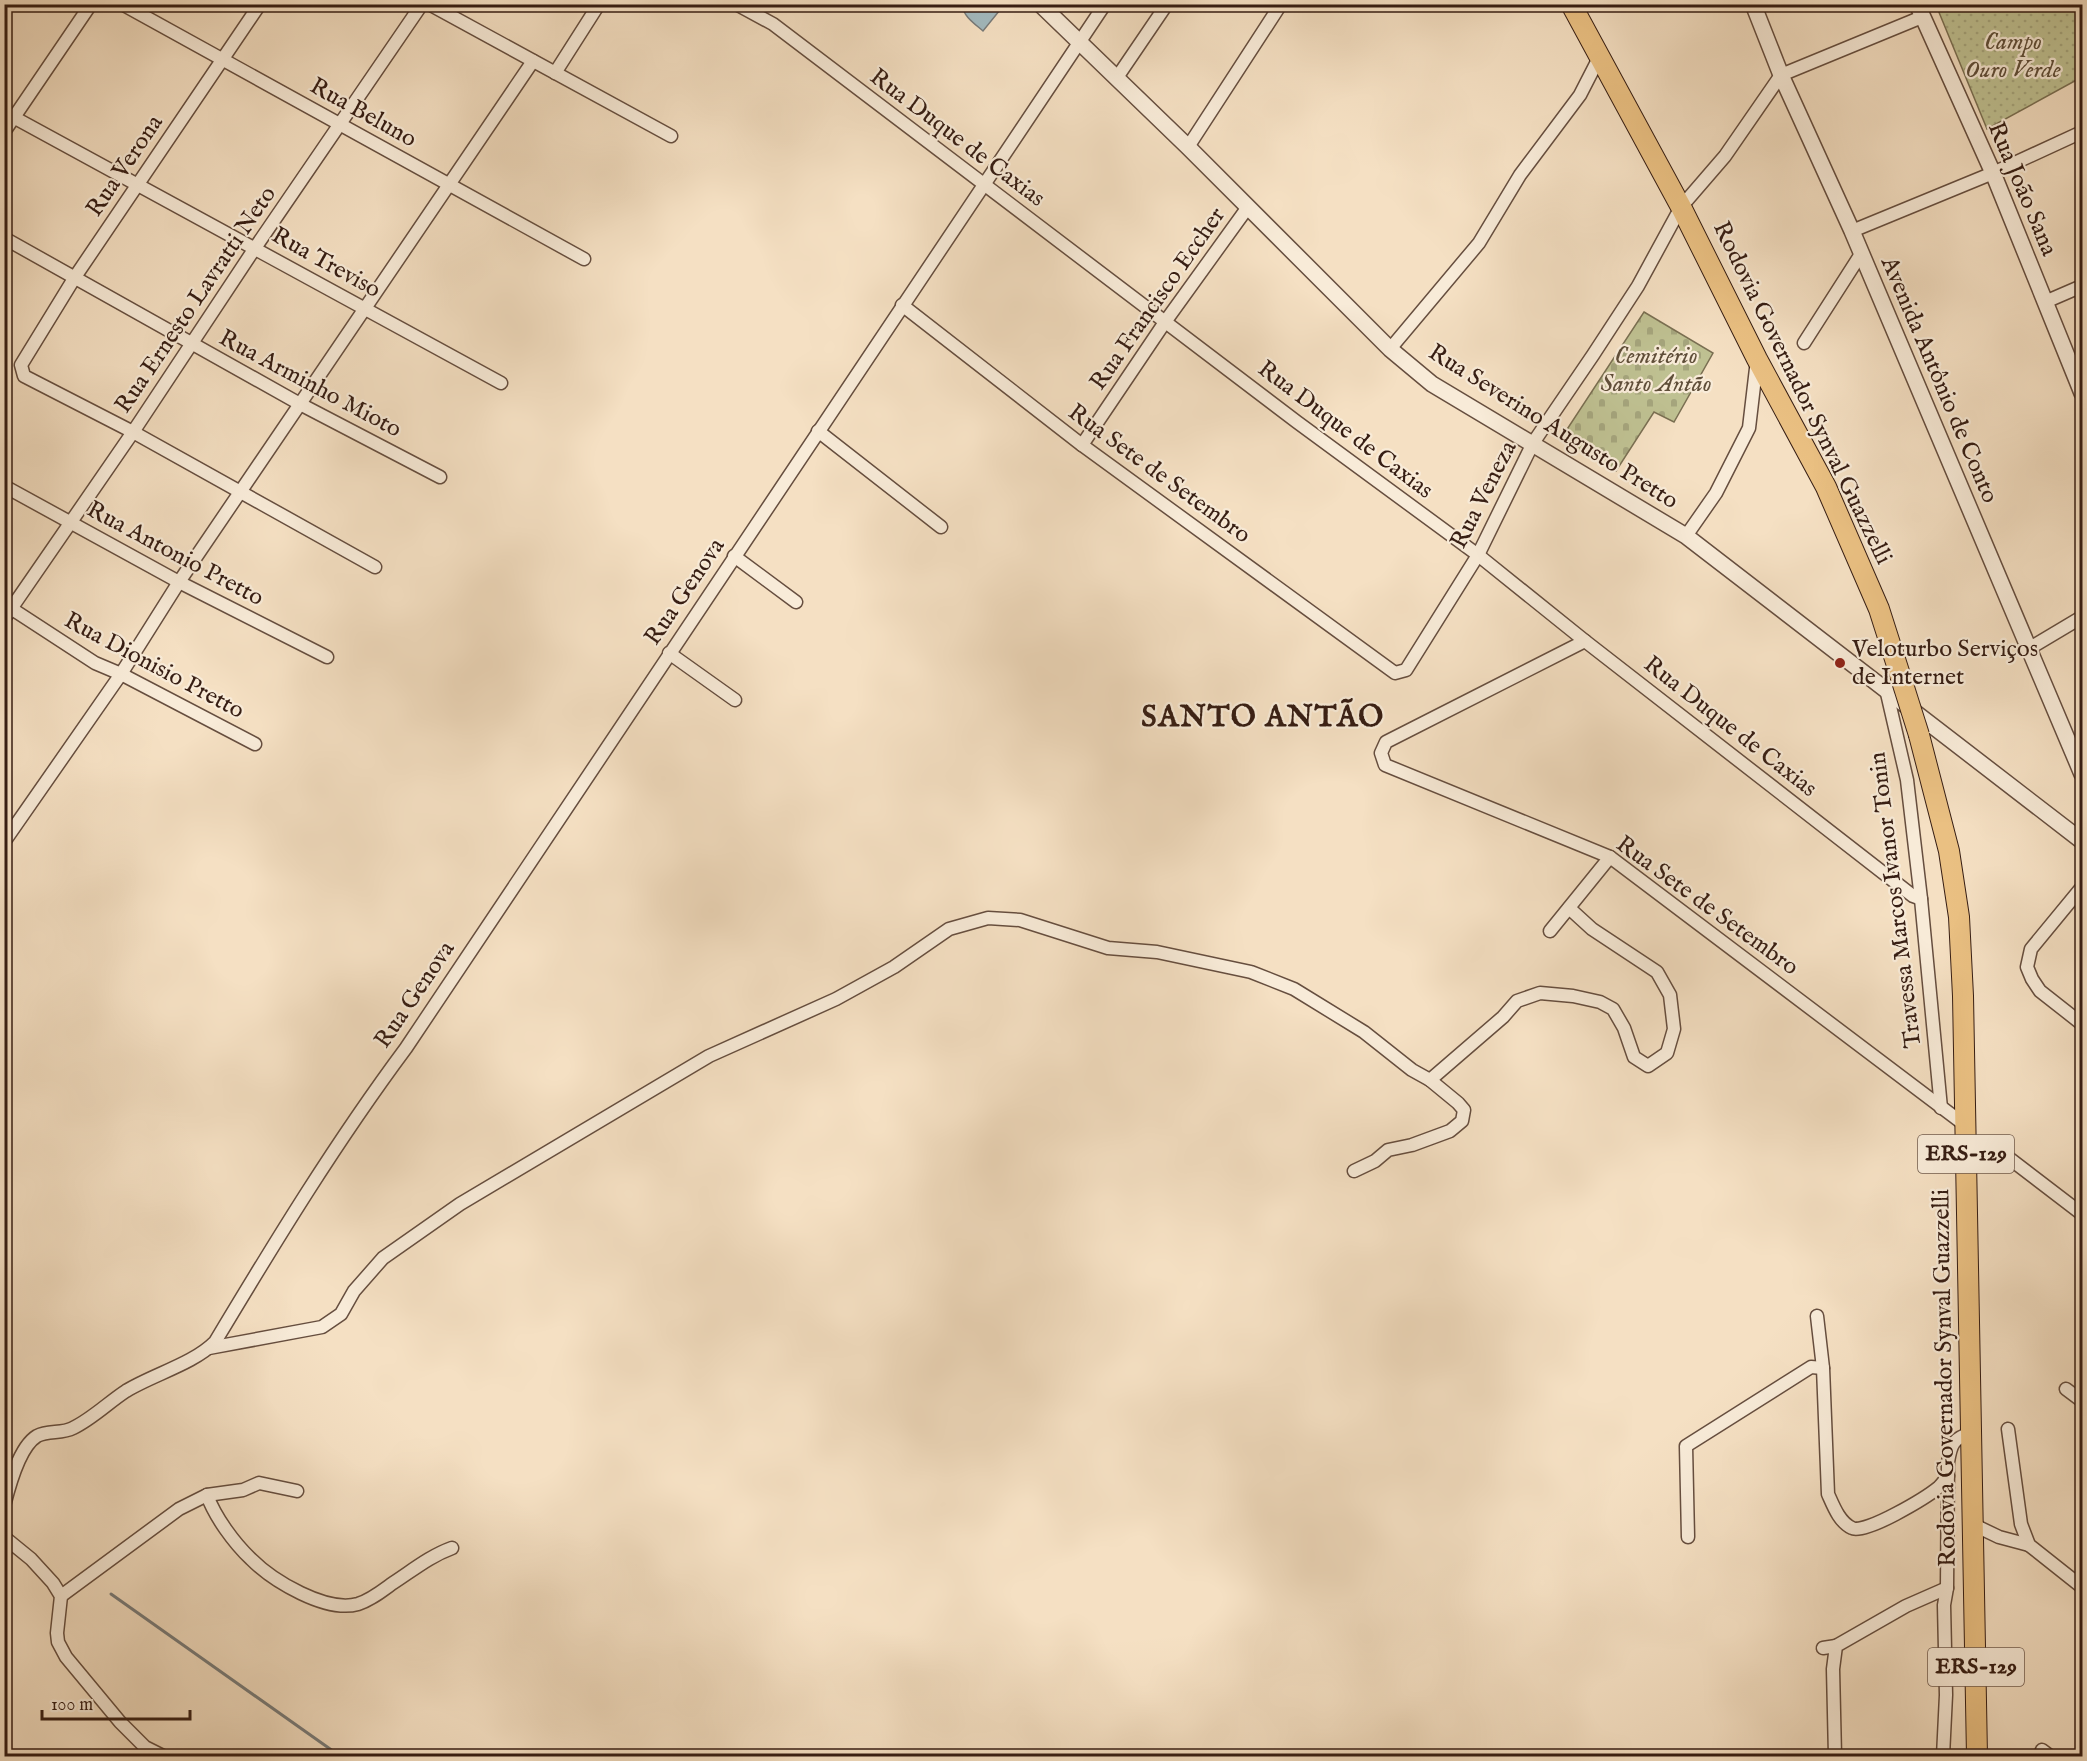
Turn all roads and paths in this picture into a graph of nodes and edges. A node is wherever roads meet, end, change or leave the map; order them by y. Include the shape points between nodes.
1 (91, 4) edge
2 (122, 4) edge
3 (260, 4) edge
4 (422, 4) edge
5 (429, 4) edge
6 (598, 4) edge
7 (736, 4) edge
8 (1040, 4) edge
9 (1105, 4) edge
10 (1167, 4) edge
11 (1281, 4) edge
12 (1570, 4) edge
13 (1753, 4) edge
14 (1920, 11) edge
15 (1078, 42) junction
16 (1599, 58) junction
17 (221, 59) junction
18 (533, 61) junction
19 (555, 73) junction
20 (1781, 75) junction
21 (1116, 79) junction
22 (9, 114) edge
23 (339, 124) junction
24 (4, 132) edge
25 (2082, 132) edge
26 (671, 136) dead end
27 (1188, 147) junction
28 (1993, 173) junction
29 (983, 184) junction
30 (139, 185) junction
31 (450, 185) junction
32 (1248, 207) junction
33 (1681, 207) junction
34 (1852, 231) junction
35 (4, 238) edge
36 (255, 248) junction
37 (1861, 254) junction
38 (584, 259) dead end
39 (75, 277) junction
40 (2082, 286) edge
41 (2045, 302) junction
42 (902, 305) junction
43 (366, 309) junction
44 (1165, 322) junction
45 (1804, 343) dead end
46 (191, 344) junction
47 (1390, 350) junction
48 (1757, 359) junction
49 (501, 383) dead end
50 (2082, 393) edge
51 (300, 404) junction
52 (818, 431) junction
53 (133, 432) junction
54 (1533, 443) junction
55 (1082, 445) junction
56 (440, 477) dead end
57 (4, 486) edge
58 (240, 492) junction
59 (70, 523) junction
60 (941, 527) dead end
61 (1686, 536) junction
62 (1478, 555) junction
63 (734, 556) junction
64 (375, 567) dead end
65 (179, 582) junction
66 (796, 602) dead end
67 (7, 611) edge
68 (2082, 617) edge
69 (1586, 641) junction
70 (2030, 648) junction
71 (669, 653) junction
72 (327, 657) dead end
73 (1395, 673) joint
74 (121, 674) junction
75 (1894, 683) junction
76 (735, 700) dead end
77 (255, 744) dead end
78 (2082, 774) edge
79 (2082, 841) edge
80 (4, 842) edge
81 (1610, 857) junction
82 (2082, 887) edge
83 (1921, 899) junction
84 (1569, 908) junction
85 (1550, 931) dead end
86 (2082, 1024) edge
87 (1430, 1080) junction
88 (1941, 1108) junction
89 (1965, 1125) junction
90 (2001, 1152) dead end
91 (1354, 1171) dead end
92 (2082, 1214) edge
93 (1817, 1316) dead end
94 (209, 1348) junction
95 (1823, 1368) junction
96 (2066, 1389) dead end
97 (2082, 1401) edge
98 (2008, 1429) dead end
99 (1972, 1433) junction
100 (1948, 1476) junction
101 (297, 1491) dead end
102 (207, 1495) junction
103 (4, 1506) edge
104 (1974, 1525) junction
105 (4, 1537) edge
106 (1689, 1537) dead end
107 (2030, 1545) junction
108 (452, 1548) dead end
109 (2082, 1586) edge
110 (1947, 1588) junction
111 (61, 1596) junction
112 (1836, 1646) junction
113 (1823, 1648) dead end
114 (163, 1756) edge
115 (1835, 1756) edge
116 (1943, 1756) edge
117 (1977, 1756) edge

1 - 22 street
2 - 17 street, Rua Beluno
3 - 17 street, Rua Verona
4 - 23 street, Rua Ernesto Lavratti Neto
5 - 18 street
6 - 19 street
7 - 29 street, Rua Duque de Caxias via 773,24
8 - 15 street, Rua Severino Augusto Pretto
9 - 15 street, Rua Genova
10 - 21 street
11 - 27 street
12 - 16 main road, Rodovia Governador Synval Guazzelli / ERS-129
13 - 20 street, Avenida Antônio de Conto
14 - 20 street
14 - 28 street, Rua João Sana
15 - 21 street, Rua Severino Augusto Pretto
15 - 29 street, Rua Genova
16 - 33 main road, Rodovia Governador Synval Guazzelli / ERS-129
16 - 47 street via 1580,94 1520,175 1479,243
17 - 23 street, Rua Beluno
17 - 30 street, Rua Verona
18 - 19 street
18 - 31 street
19 - 26 street
20 - 33 street, Rua Veneza via 1725,156
20 - 34 street, Avenida Antônio de Conto
21 - 27 street, Rua Severino Augusto Pretto
22 - 24 street
22 - 30 street, Rua Treviso
23 - 31 street, Rua Beluno
23 - 36 street, Rua Ernesto Lavratti Neto
25 - 28 street
27 - 32 street, Rua Severino Augusto Pretto
28 - 34 street
28 - 41 street, Rua João Sana
29 - 42 street, Rua Genova
29 - 44 street, Rua Duque de Caxias
30 - 36 street, Rua Treviso
30 - 39 street, Rua Verona
31 - 38 street, Rua Beluno
31 - 43 street
32 - 44 street, Rua Francisco Eccher
32 - 47 street, Rua Severino Augusto Pretto
33 - 48 main road, Rodovia Governador Synval Guazzelli / ERS-129
33 - 54 street, Rua Veneza via 1638,286
34 - 37 street, Avenida Antônio de Conto
35 - 39 street, Rua Arminho Mioto
36 - 43 street, Rua Treviso
36 - 46 street, Rua Ernesto Lavratti Neto
37 - 45 street
37 - 70 street, Avenida Antônio de Conto
39 - 46 street, Rua Arminho Mioto
39 - 53 street, Rua Verona via 27,353 21,365 24,376
40 - 41 street
41 - 50 street, Rua João Sana
42 - 52 street, Rua Genova
42 - 55 street, Rua Sete de Setembro
43 - 49 street, Rua Treviso
43 - 51 street
44 - 55 street, Rua Francisco Eccher
44 - 62 street, Rua Duque de Caxias
46 - 51 street, Rua Arminho Mioto
46 - 53 street, Rua Ernesto Lavratti Neto
47 - 54 street, Rua Severino Augusto Pretto via 1432,384
48 - 61 street via 1749,428 1716,492
48 - 75 main road, Rodovia Governador Synval Guazzelli / ERS-129 via 1826,488 1878,609
51 - 56 street, Rua Arminho Mioto
51 - 58 street
52 - 60 street
52 - 63 street, Rua Genova
53 - 58 street
53 - 59 street, Rua Ernesto Lavratti Neto
54 - 61 street, Rua Severino Augusto Pretto
54 - 62 street, Rua Veneza
55 - 73 street, Rua Sete de Setembro
57 - 59 street, Rua Antonio Pretto
58 - 64 street
58 - 65 street
59 - 65 street, Rua Antonio Pretto
59 - 67 street, Rua Ernesto Lavratti Neto
61 - 75 street, Rua Severino Augusto Pretto
62 - 69 street, Rua Duque de Caxias
62 - 73 street, Rua Veneza via 1406,670
63 - 66 street
63 - 71 street, Rua Genova
65 - 72 street, Rua Antonio Pretto
65 - 74 street
67 - 74 street, Rua Dionisio Pretto
68 - 70 street
69 - 81 street, Rua Sete de Setembro via 1386,742 1381,753 1385,765
69 - 83 street, Rua Duque de Caxias
70 - 78 street, Avenida Antônio de Conto
71 - 76 street
71 - 94 street, Rua Genova via 406,1048 359,1110
74 - 77 street, Rua Dionisio Pretto
74 - 80 street
75 - 79 street, Rua Severino Augusto Pretto
75 - 83 street, Travessa Marcos Ivanor Tonin
75 - 89 main road, Rodovia Governador Synval Guazzelli / ERS-129, bridge via 1919,735 1948,851 1959,917
81 - 84 street
81 - 88 street, Rua Sete de Setembro
82 - 86 street via 2031,949 2027,967 2040,991
83 - 88 street, Travessa Marcos Ivanor Tonin
84 - 85 street
84 - 87 street via 1592,929 1658,972 1670,995 1674,1029 1667,1053 1648,1066 1634,1058 1613,1009 1573,996 1540,993 1517,1001
87 - 91 street via 1458,1102 1464,1110 1462,1121 1450,1131 1388,1150 1376,1161
87 - 94 street via 1364,1032 1294,989 1251,972 1157,951 1108,948 1020,920 988,918 949,929 894,967 836,999 710,1056 460,1204 383,1258 354,1291 341,1314 322,1327
88 - 89 street, Rua Sete de Setembro
89 - 99 main road, Rodovia Governador Synval Guazzelli / ERS-129
90 - 92 street
93 - 95 street
94 - 103 street via 127,1391 72,1429 36,1437 25,1449
95 - 100 street via 1828,1494 1846,1524 1859,1530 1880,1523 1938,1488
95 - 106 street via 1811,1367 1686,1446
96 - 97 street
98 - 107 street via 2021,1524
99 - 100 street via 1960,1436 1951,1446
99 - 104 main road, Rodovia Governador Synval Guazzelli / ERS-129
100 - 110 street
101 - 102 street via 259,1483 243,1490
102 - 108 street via 213,1512 249,1558 262,1570 316,1601 356,1605 371,1599 434,1555
102 - 111 street via 179,1509
104 - 107 street
104 - 117 main road, Rodovia Governador Synval Guazzelli / ERS-129
105 - 111 street via 31,1559
107 - 109 street
110 - 112 street via 1906,1606
110 - 116 street
111 - 114 street via 57,1633 66,1657 145,1747
112 - 113 street
112 - 115 street

